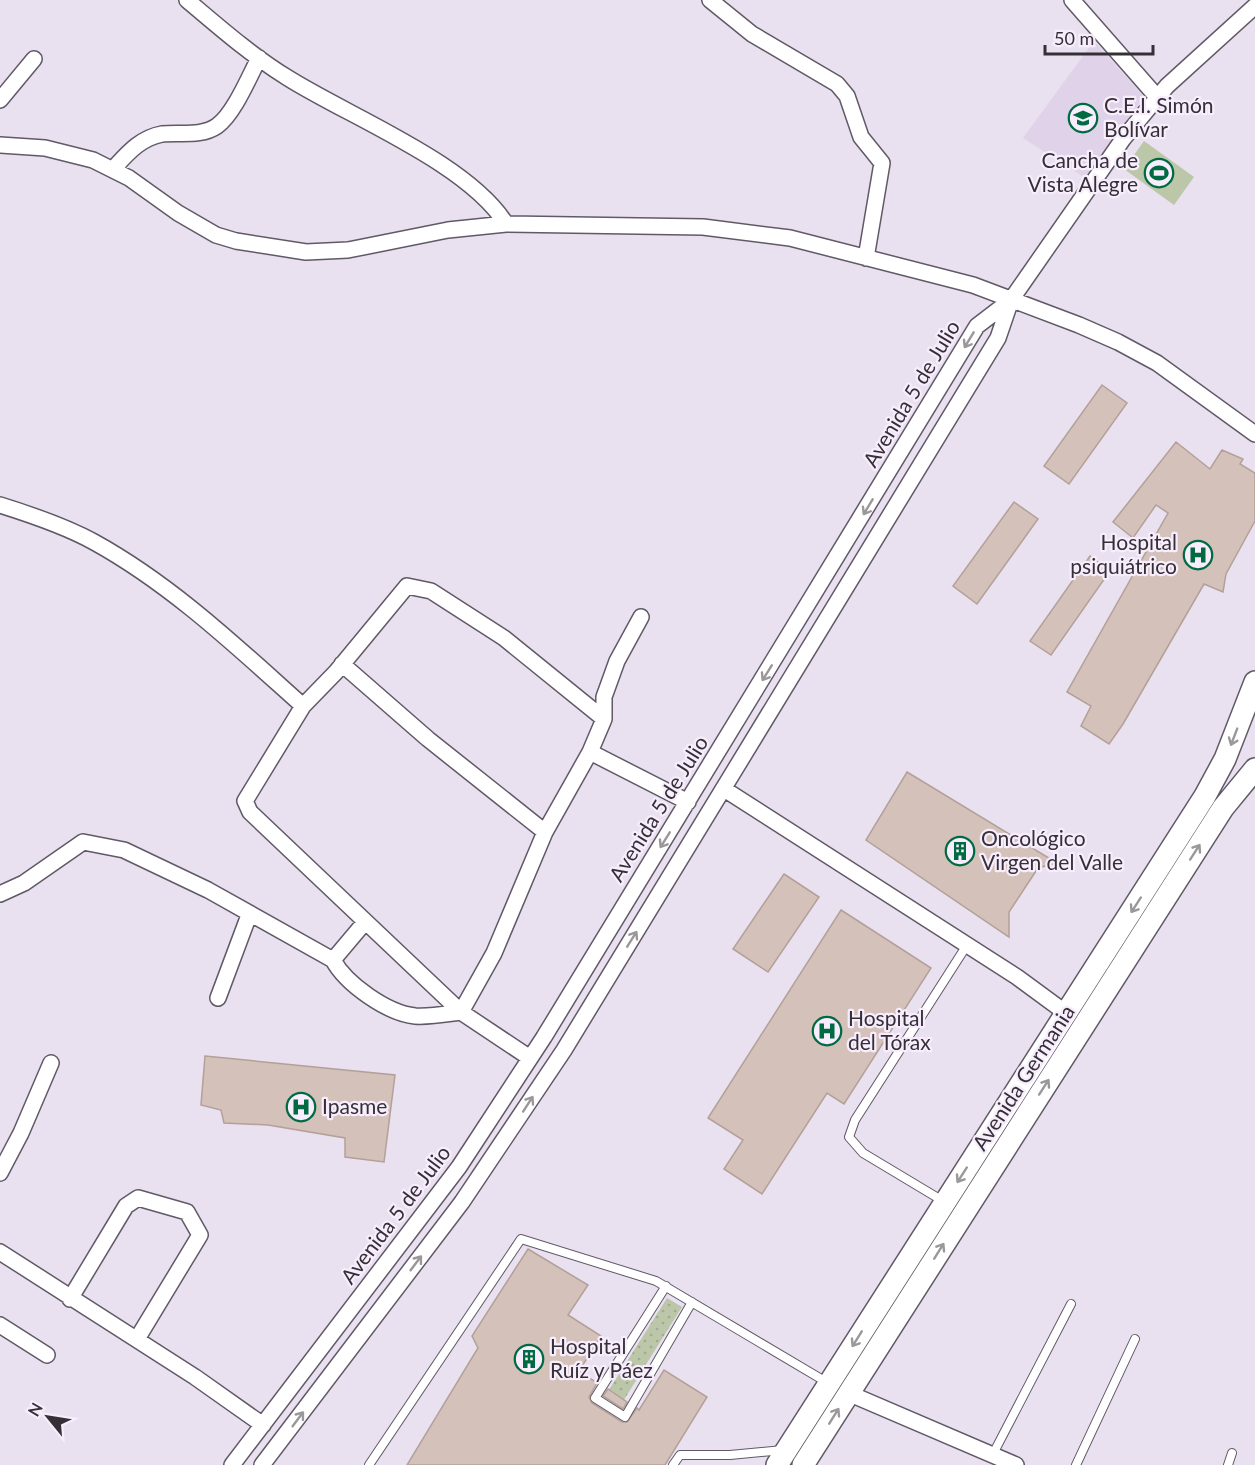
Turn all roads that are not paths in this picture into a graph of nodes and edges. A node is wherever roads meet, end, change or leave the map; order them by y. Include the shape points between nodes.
1 (187, 0) edge
2 (710, 0) edge
3 (1072, 0) edge
4 (1255, 6) edge
5 (259, 58) junction
6 (34, 60) dead end
7 (1157, 97) junction
8 (0, 100) edge
9 (0, 145) edge
10 (113, 169) junction
11 (506, 224) junction
12 (866, 258) junction
13 (1011, 300) junction
14 (1255, 434) edge
15 (0, 505) edge
16 (641, 617) dead end
17 (342, 664) junction
18 (1255, 682) edge
19 (303, 706) junction
20 (604, 719) junction
21 (590, 752) junction
22 (1255, 769) edge
23 (724, 789) junction
24 (688, 802) junction
25 (545, 831) junction
26 (0, 894) edge
27 (249, 915) junction
28 (365, 922) junction
29 (967, 945) junction
30 (333, 960) junction
31 (218, 998) dead end
32 (461, 1012) junction
33 (1066, 1013) junction
34 (530, 1058) junction
35 (51, 1063) dead end
36 (0, 1173) edge
37 (945, 1202) junction
38 (0, 1252) edge
39 (666, 1286) junction
40 (70, 1299) junction
41 (692, 1302) junction
42 (1071, 1304) dead end
43 (0, 1325) edge
44 (137, 1339) junction
45 (1135, 1339) dead end
46 (47, 1355) dead end
47 (829, 1384) junction
48 (848, 1394) junction
49 (263, 1425) junction
50 (1232, 1453) dead end
51 (993, 1454) junction
52 (730, 1455) junction
53 (782, 1457) edge
54 (232, 1465) edge
55 (262, 1465) edge
56 (369, 1465) edge
57 (673, 1465) edge
58 (724, 1465) edge
59 (803, 1465) edge
60 (1016, 1465) edge
61 (1076, 1465) edge
62 (1228, 1465) edge

1 - 5 street
2 - 12 street via 752,34 837,84 847,96 861,137 882,163
3 - 7 street
4 - 7 street
5 - 10 street via 219,125 195,133 151,137
5 - 11 street via 287,78 448,169 488,201
6 - 8 street
7 - 13 street via 1123,139
9 - 10 street via 74,153
10 - 11 street via 197,226 236,242 284,250 348,250 448,230
11 - 12 street via 731,229 790,238
12 - 13 street via 973,285
13 - 14 street via 1140,354
13 - 23 street via 998,338
13 -> 24 street, Avenida 5 de Julio via 977,326
15 - 19 street via 93,541 132,565 195,610
16 - 20 street via 607,688
17 - 19 street
17 - 20 street via 407,586 431,591 504,638
17 - 25 street via 428,739
18 -> 33 street, Avenida Germania via 1212,784
19 - 28 street via 245,801 250,812
20 - 21 street
21 - 24 street
21 - 25 street
48 -> 22 street, Avenida Germania via 1223,808
23 - 29 street
55 -> 23 street via 478,1180 564,1050
24 -> 34 street, Avenida 5 de Julio
25 - 32 street via 494,953
26 - 27 street via 24,883 83,842 124,850 208,890
27 - 30 street
27 - 31 street
28 - 30 street
28 - 32 street
29 - 33 street
29 - 37 lane via 855,1120 849,1137 863,1152
30 - 32 street via 339,972 377,1002 414,1016
32 - 34 street
33 -> 37 street, Avenida Germania
34 - 49 street, Avenida 5 de Julio via 459,1167
35 - 36 street
37 -> 47 street, Avenida Germania
38 - 40 street
39 - 41 lane
39 - 41 lane via 595,1398 625,1417
39 - 56 lane via 521,1239
40 - 44 street
40 - 44 street via 126,1206 138,1198 187,1212 200,1235
41 - 47 lane
42 - 51 lane
43 - 46 street
44 - 49 street
45 - 61 lane
47 - 53 street, Avenida Germania
48 - 51 street
59 -> 48 street, Avenida Germania
49 - 54 street, Avenida 5 de Julio
50 - 62 lane
51 - 60 street
52 - 53 lane
52 - 57 lane via 680,1455
52 - 58 lane

